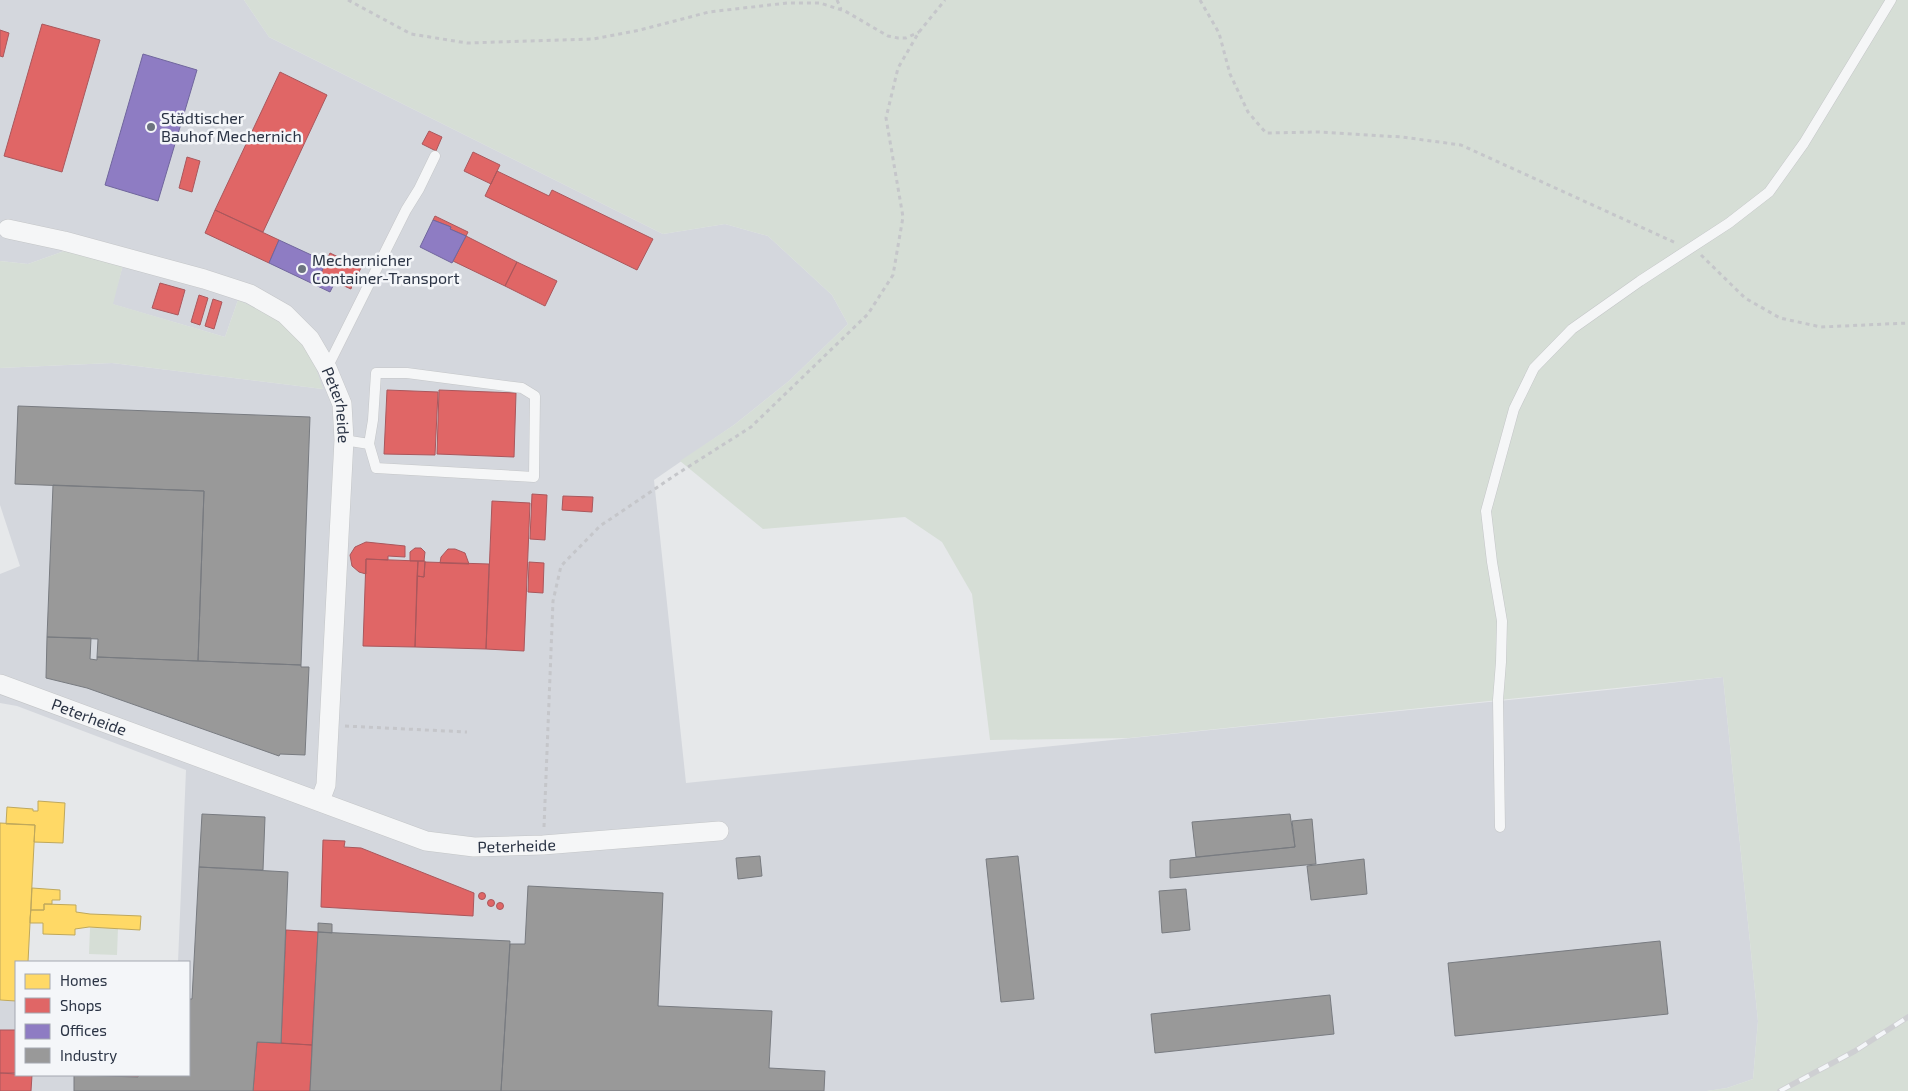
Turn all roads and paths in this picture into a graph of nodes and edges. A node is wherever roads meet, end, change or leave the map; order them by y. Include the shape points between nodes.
1 (348, 0) edge
2 (837, 0) edge
3 (945, 0) edge
4 (1200, 0) edge
5 (1891, 0) edge
6 (841, 10) junction
7 (919, 32) junction
8 (435, 156) dead end
9 (8, 229) dead end
10 (1689, 249) junction
11 (1908, 323) edge
12 (327, 368) junction
13 (344, 440) junction
14 (369, 444) junction
15 (0, 684) edge
16 (329, 726) junction
17 (466, 732) dead end
18 (320, 801) junction
19 (1500, 827) dead end
20 (719, 831) dead end
21 (543, 846) junction

1 - 6 path via 411,34 467,43 594,39 709,12 787,3 820,3
2 - 6 path
3 - 7 path
4 - 10 path via 1219,33 1230,74 1248,112 1266,133 1402,136 1461,145
5 - 10 lane via 1804,143 1769,192
6 - 7 path via 888,36 906,38
7 - 21 path via 898,68 886,118 902,217 893,275 868,314 751,427 600,526 561,566 553,601
8 - 12 lane
9 - 12 street, Peterheide via 204,278 250,294 285,314 310,339
10 - 11 path via 1698,252 1745,298 1780,318 1821,327
10 - 19 lane via 1572,330 1534,368 1514,409 1486,511 1502,621 1498,700
12 - 13 street, Peterheide via 342,404
13 - 14 lane
13 - 16 street, Peterheide
14 - 14 lane via 376,373 407,372 512,386 534,396 534,477 376,468
15 - 18 street, Peterheide
16 - 17 path
16 - 18 street, Peterheide via 326,785
18 - 21 street, Peterheide via 426,841 474,847
20 - 21 street, Peterheide

